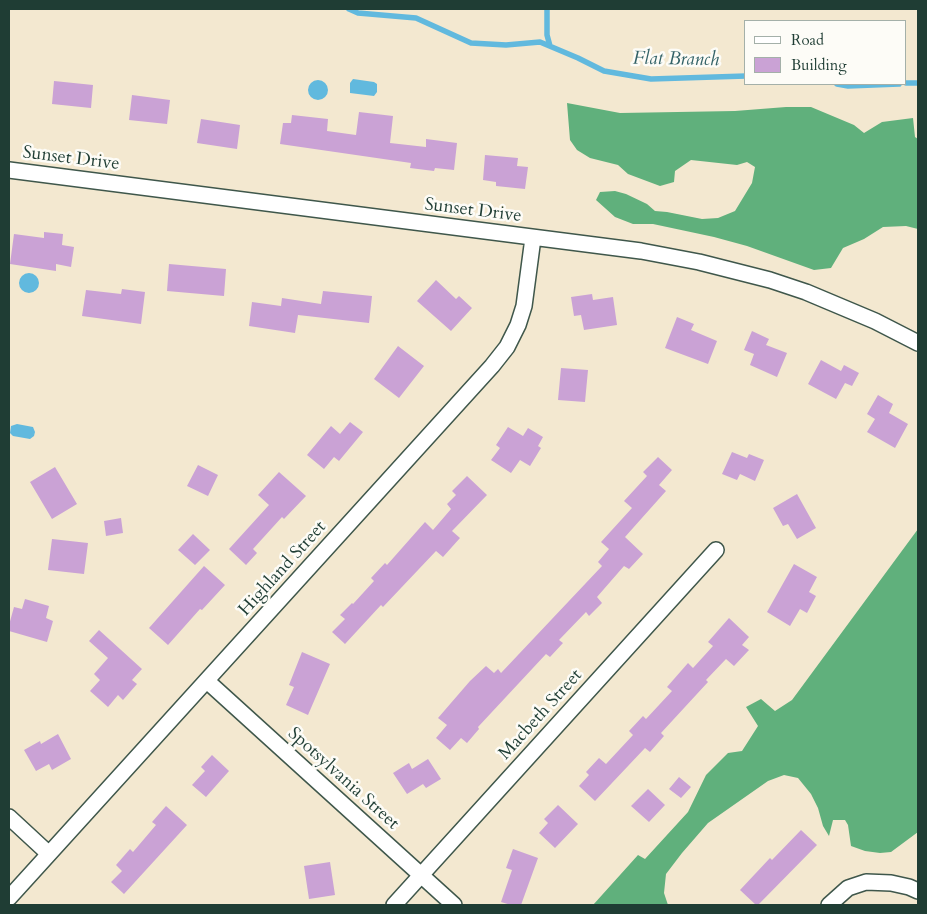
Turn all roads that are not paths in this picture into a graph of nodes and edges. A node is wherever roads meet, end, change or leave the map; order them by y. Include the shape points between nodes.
1 (9, 170) edge
2 (533, 238) junction
3 (918, 343) edge
4 (716, 550) dead end
5 (207, 680) junction
6 (9, 817) edge
7 (49, 854) junction
8 (421, 875) junction
9 (918, 891) edge
10 (9, 898) edge
11 (394, 905) edge
12 (454, 905) edge
13 (829, 905) edge

1 - 2 street, Sunset Drive
2 - 3 street, Sunset Drive via 641,250 770,280 876,321
2 - 5 street, Highland Street via 524,306 507,347
4 - 8 street, Macbeth Street
5 - 7 street, Highland Street
5 - 8 street, Spotsylvania Street
6 - 7 street
7 - 10 street, Highland Street
8 - 11 street, Macbeth Street
8 - 12 street, Spotsylvania Street
9 - 13 street via 892,883 866,882 848,888

